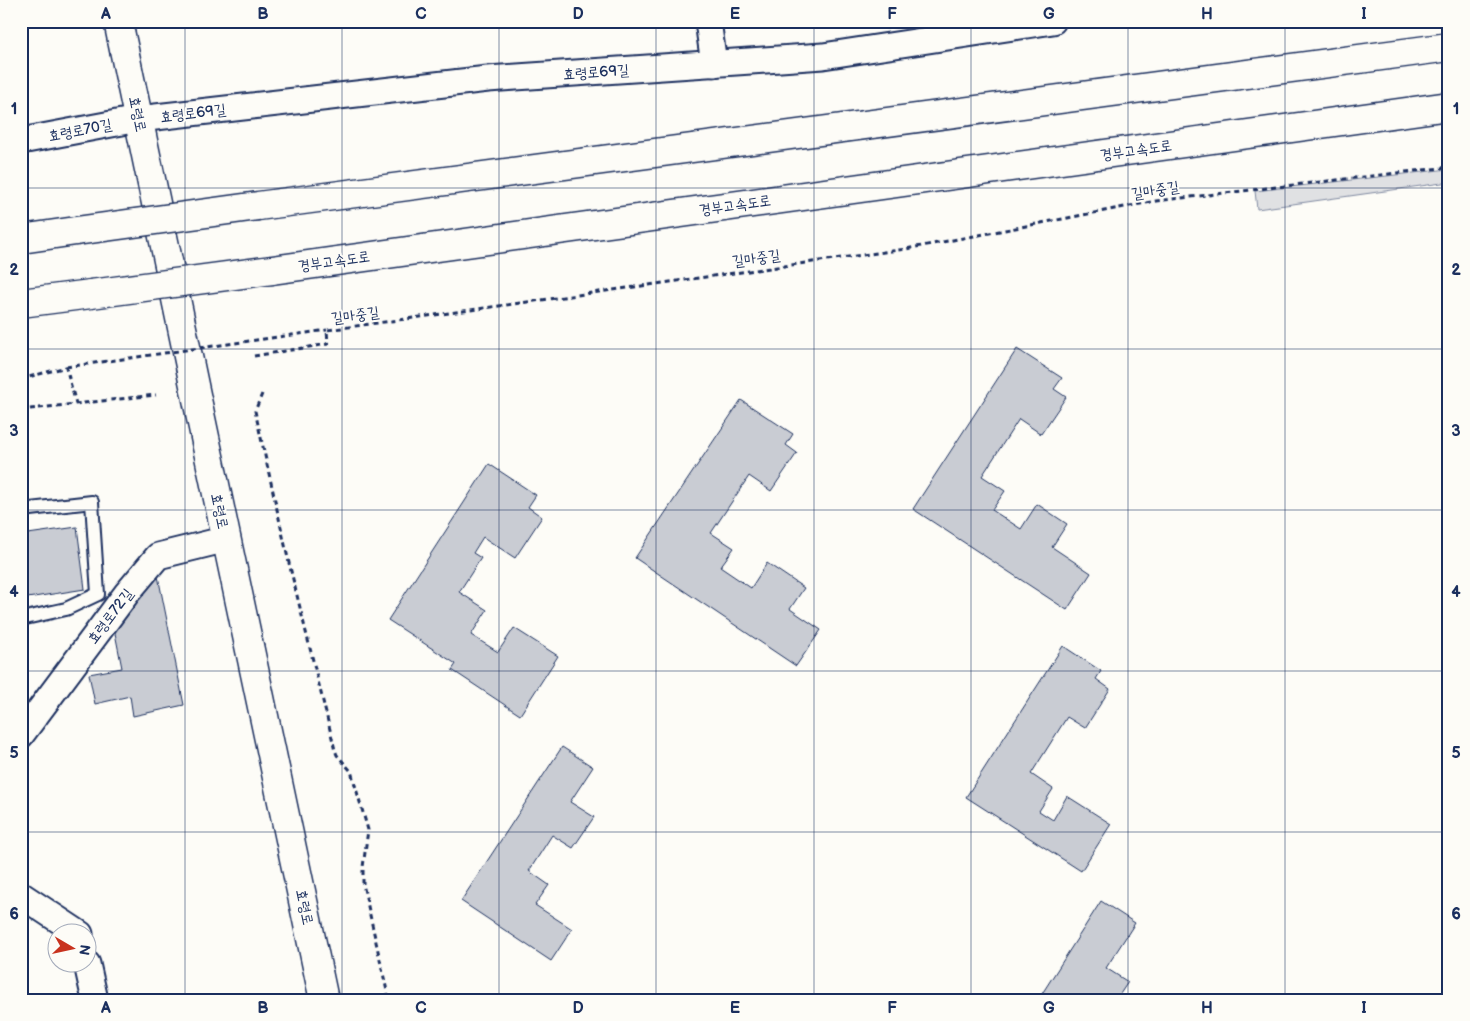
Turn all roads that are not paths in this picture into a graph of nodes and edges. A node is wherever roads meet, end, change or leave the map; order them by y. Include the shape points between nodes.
1 (118, 21) edge
2 (708, 21) edge
3 (1053, 21) edge
4 (1449, 47) edge
5 (714, 64) junction
6 (1449, 106) edge
7 (138, 119) junction
8 (21, 141) edge
9 (21, 239) edge
10 (21, 303) edge
11 (21, 510) edge
12 (226, 539) junction
13 (21, 619) edge
14 (21, 735) edge
15 (21, 895) edge
16 (65, 924) edge
17 (89, 974) edge
18 (95, 1000) edge
19 (324, 1000) edge

1 - 7 main road, 효령로
2 - 5 street
3 - 5 street, 효령로69길 via 823,56
4 - 9 main road, bridge
5 - 7 street, 효령로69길 via 488,80
6 - 10 main road, 경부고속도로, bridge
7 - 8 street, 효령로70길
7 - 12 main road, 효령로
11 - 13 lane via 92,502 98,594 66,609
12 - 14 street, 효령로72길 via 158,556
12 - 19 main road, 효령로
15 - 16 street
17 - 18 street

